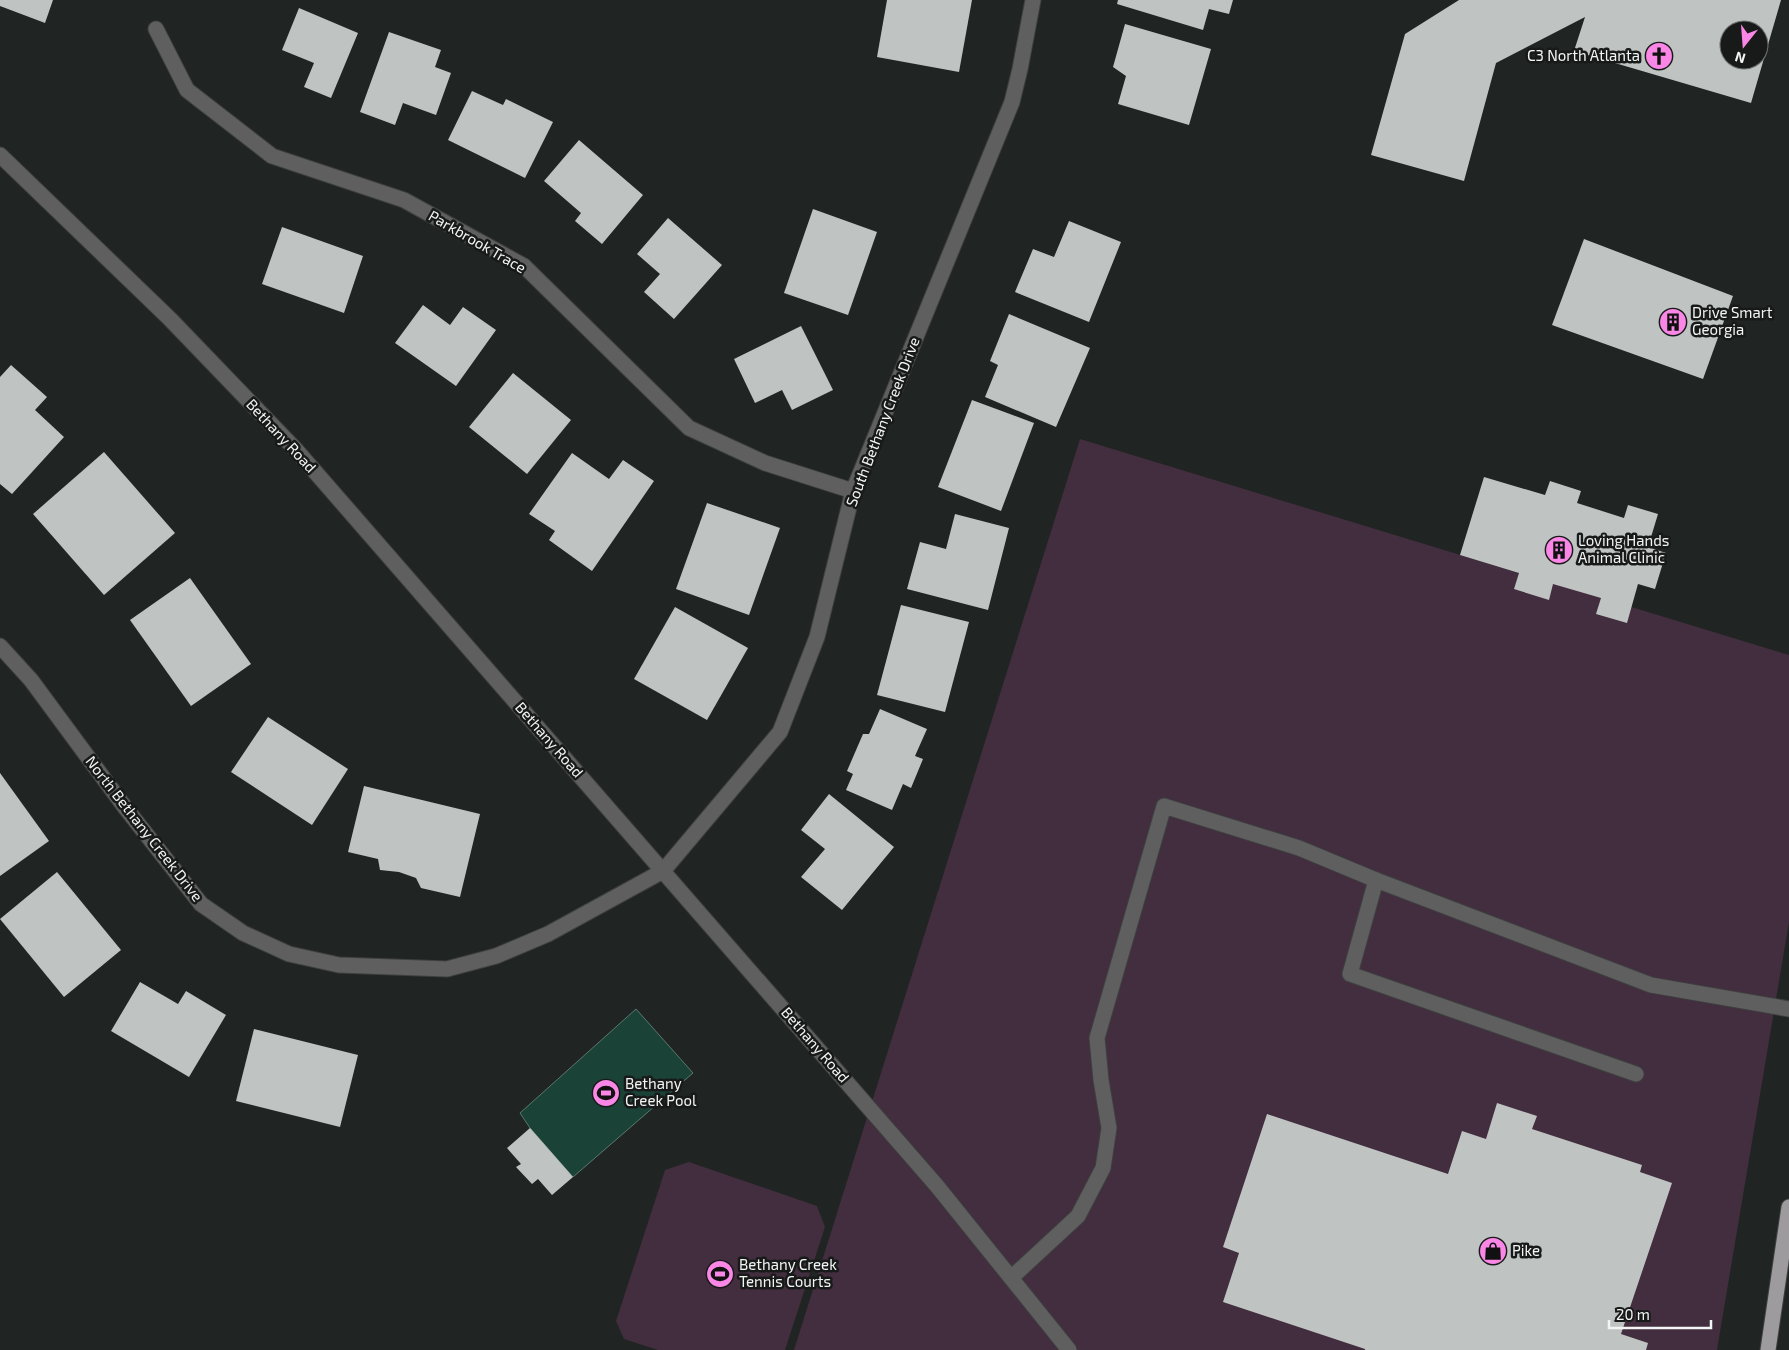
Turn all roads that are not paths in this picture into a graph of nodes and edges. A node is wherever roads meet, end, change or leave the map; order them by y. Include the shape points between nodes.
1 (1033, 0) edge
2 (156, 29) dead end
3 (0, 155) edge
4 (853, 491) junction
5 (0, 646) edge
6 (663, 871) junction
7 (1376, 880) junction
8 (1789, 1009) edge
9 (1636, 1074) dead end
10 (1789, 1207) edge
11 (1011, 1278) junction
12 (1069, 1350) edge
13 (1768, 1350) edge

1 - 4 street, South Bethany Creek Drive via 1012,102
2 - 4 street, Parkbrook Trace via 187,90 272,156 404,200 524,266 689,428 766,463
3 - 6 street, Bethany Road via 170,318 297,451
4 - 6 street, South Bethany Creek Drive via 817,637 780,732
5 - 6 street, North Bethany Creek Drive via 31,680 201,904 242,933 289,954 339,966 447,969 496,956 548,934
6 - 11 street, Bethany Road via 937,1186
7 - 8 street via 1650,985
7 - 9 street via 1350,974
7 - 11 street via 1299,848 1164,806 1096,1038 1109,1128 1104,1168 1078,1216
10 - 13 main road
11 - 12 street, Bethany Road

